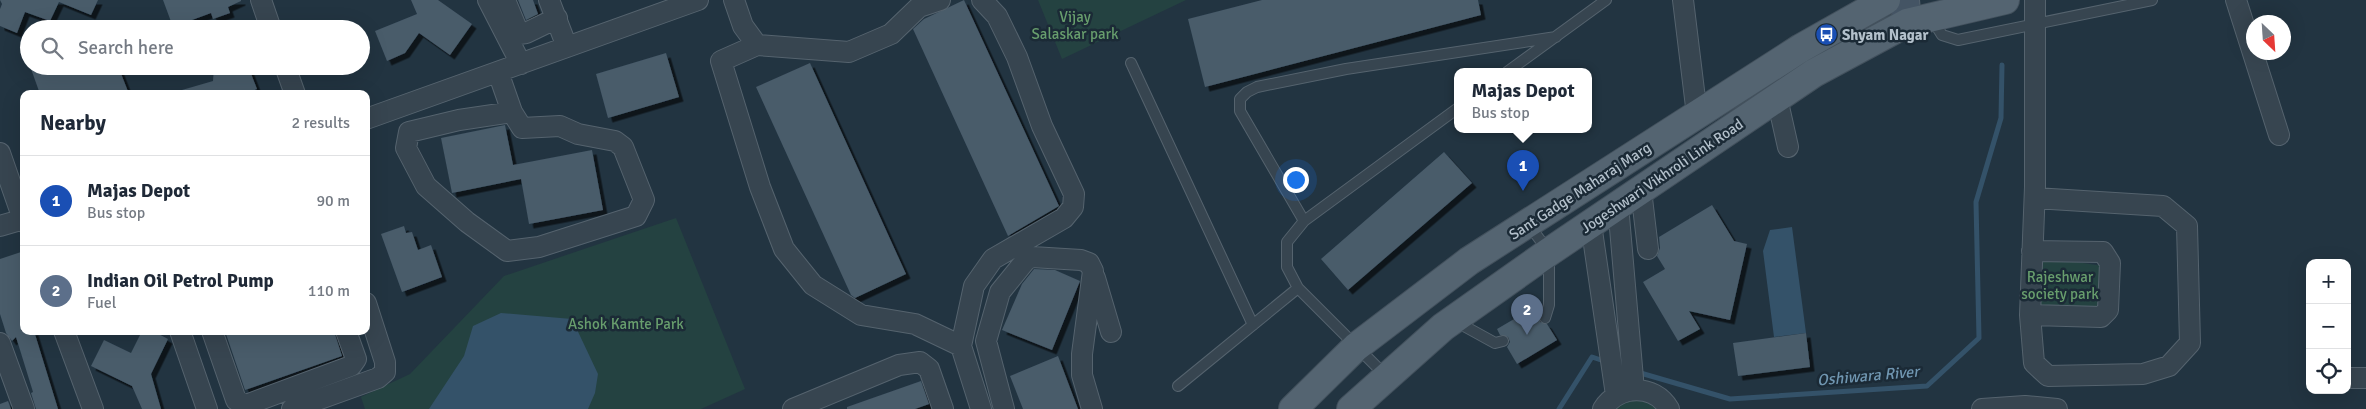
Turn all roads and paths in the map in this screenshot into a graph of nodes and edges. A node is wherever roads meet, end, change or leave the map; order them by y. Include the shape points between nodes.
1 (261, 0) edge
2 (488, 0) edge
3 (505, 0) edge
4 (549, 0) edge
5 (698, 0) edge
6 (734, 0) edge
7 (940, 0) edge
8 (982, 0) edge
9 (1606, 0) edge
10 (1683, 0) edge
11 (1886, 0) edge
12 (2005, 0) edge
13 (2036, 0) edge
14 (2152, 0) edge
15 (2236, 0) edge
16 (1914, 13) edge
17 (557, 18) junction
18 (268, 20) edge
19 (2036, 25) junction
20 (1556, 37) junction
21 (757, 45) junction
22 (567, 47) junction
23 (1131, 62) dead end
24 (521, 64) junction
25 (1513, 68) edge
26 (498, 72) junction
27 (288, 75) edge
28 (294, 90) edge
29 (1777, 98) junction
30 (1454, 111) edge
31 (512, 112) junction
32 (1697, 115) junction
33 (370, 118) edge
34 (2279, 135) dead end
35 (1788, 147) dead end
36 (0, 153) edge
37 (1641, 190) junction
38 (2034, 198) junction
39 (1618, 205) junction
40 (20, 211) edge
41 (1304, 220) junction
42 (20, 221) edge
43 (1529, 224) junction
44 (1591, 224) junction
45 (0, 226) edge
46 (1648, 249) dead end
47 (2032, 251) junction
48 (1549, 252) junction
49 (1093, 271) junction
50 (1298, 288) junction
51 (2030, 315) junction
52 (370, 316) edge
53 (1545, 318) dead end
54 (1454, 320) junction
55 (1253, 325) junction
56 (1111, 332) dead end
57 (65, 335) edge
58 (181, 335) edge
59 (213, 335) edge
60 (347, 335) edge
61 (1503, 341) dead end
62 (0, 343) edge
63 (961, 346) junction
64 (1356, 347) junction
65 (1386, 377) junction
66 (2351, 378) edge
67 (2366, 378) edge
68 (1178, 386) dead end
69 (1618, 386) edge
70 (24, 409) edge
71 (93, 409) edge
72 (207, 409) edge
73 (292, 409) edge
74 (793, 409) edge
75 (944, 409) edge
76 (981, 409) edge
77 (1004, 409) edge
78 (1092, 409) edge
79 (1293, 409) edge
80 (1351, 409) edge
81 (1669, 409) edge
82 (1982, 409) edge
83 (2057, 409) edge

1 - 18 street
2 - 24 street
3 - 17 street via 519,34
4 - 17 street
5 - 22 street
6 - 21 street via 743,26
7 - 21 street via 919,7 891,34 849,52
8 - 63 street via 997,16 1017,57 1042,126 1074,194 1073,207 1064,218 993,259 974,286
9 - 20 lane
10 - 32 street
11 - 32 main road, Sant Gadge Maharaj Marg via 1801,48
12 - 16 main road, Jogeshwari Vikhroli Link Road
13 - 19 street
14 - 19 lane
15 - 34 street
16 - 19 lane via 1942,36 1958,40
16 - 29 main road, Jogeshwari Vikhroli Link Road
17 - 22 street
19 - 38 street
20 - 25 lane
20 - 41 lane via 1346,69 1257,87 1247,92 1240,99 1240,112
21 - 63 street via 721,61 760,187 784,250 812,285 861,315 915,324
22 - 24 street
23 - 55 lane
24 - 26 street
26 - 31 street
26 - 33 street
27 - 28 street
29 - 35 street
29 - 37 main road, Jogeshwari Vikhroli Link Road
30 - 41 lane
31 - 31 street via 522,128 560,126 578,134 616,141 623,147 644,200 636,216 539,247 507,252 466,222 426,186 406,148 409,132
32 - 43 main road, Sant Gadge Maharaj Marg
36 - 40 street
37 - 39 main road, Jogeshwari Vikhroli Link Road
37 - 46 street
38 - 47 street
38 - 51 street via 2163,206 2187,226 2190,343 2169,366 2142,374 2048,376 2034,362
39 - 44 main road, Jogeshwari Vikhroli Link Road
39 - 69 street via 1632,358
41 - 50 lane via 1287,242 1287,267
42 - 45 street
43 - 48 lane
43 - 64 main road, Sant Gadge Maharaj Marg via 1469,261
44 - 48 main road, Jogeshwari Vikhroli Link Road
44 - 69 street
47 - 51 street
47 - 51 street via 2103,252 2110,263 2108,310 2101,317
48 - 53 lane via 1549,305
48 - 54 main road, Jogeshwari Vikhroli Link Road
49 - 56 street
49 - 77 street via 1089,263 1081,260 1032,257 1000,292 986,341
49 - 78 street via 1082,354 1082,375
50 - 55 lane
50 - 64 lane
52 - 73 street via 385,362 385,372 378,378
54 - 61 lane via 1495,343
54 - 65 main road, Jogeshwari Vikhroli Link Road
55 - 68 lane
57 - 71 street
58 - 72 street
59 - 60 street via 236,400 246,405 350,366 356,359
62 - 70 street
63 - 76 street
64 - 65 lane
64 - 79 main road, Sant Gadge Maharaj Marg
65 - 80 main road, Jogeshwari Vikhroli Link Road
66 - 67 street
69 - 81 street via 1650,392
74 - 75 street via 899,365 920,362 929,368
82 - 83 street via 2025,406

